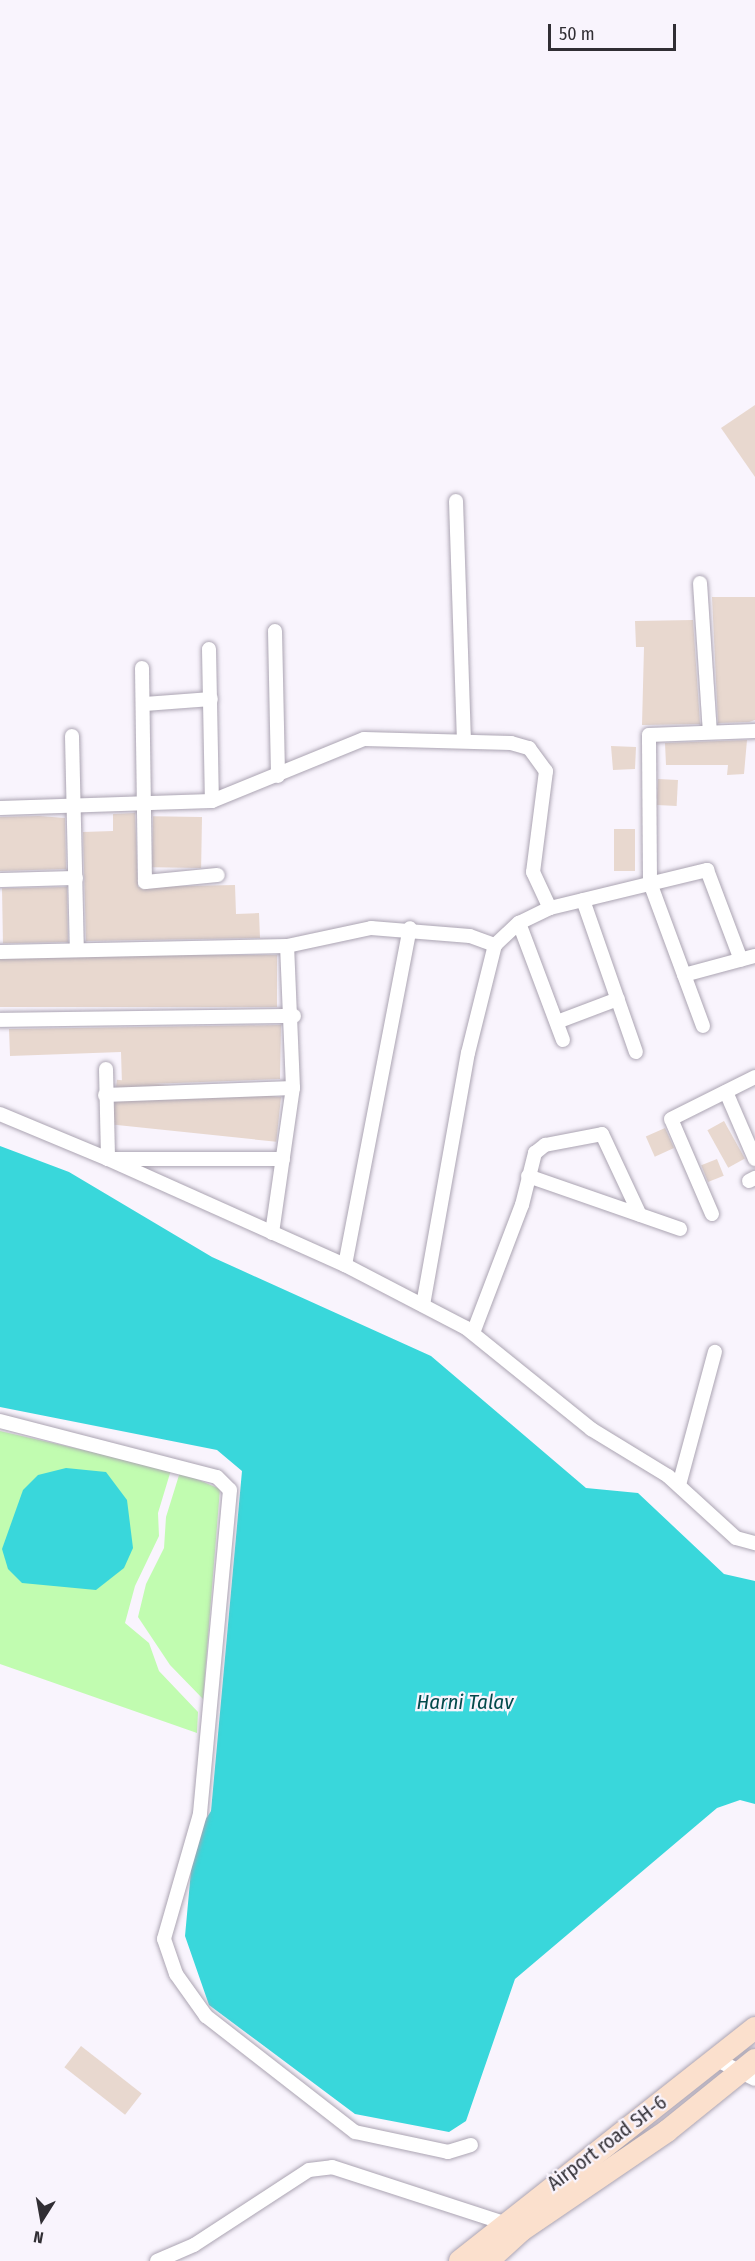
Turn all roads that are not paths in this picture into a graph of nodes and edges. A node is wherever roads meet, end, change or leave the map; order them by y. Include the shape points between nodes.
1 (456, 501) dead end
2 (700, 583) dead end
3 (275, 631) dead end
4 (209, 649) dead end
5 (142, 668) dead end
6 (211, 699) junction
7 (145, 704) junction
8 (755, 731) edge
9 (710, 732) junction
10 (72, 736) dead end
11 (464, 741) junction
12 (278, 776) junction
13 (212, 801) junction
14 (144, 805) junction
15 (73, 806) junction
16 (0, 808) edge
17 (218, 875) dead end
18 (76, 878) junction
19 (0, 880) edge
20 (650, 883) junction
21 (583, 900) junction
22 (550, 908) junction
23 (519, 923) junction
24 (410, 928) junction
25 (495, 945) junction
26 (287, 946) junction
27 (77, 949) junction
28 (0, 952) edge
29 (748, 958) edge
30 (684, 975) junction
31 (618, 999) junction
32 (294, 1016) junction
33 (0, 1020) edge
34 (556, 1022) junction
35 (703, 1026) dead end
36 (563, 1040) dead end
37 (636, 1052) dead end
38 (106, 1069) dead end
39 (755, 1077) edge
40 (293, 1088) junction
41 (726, 1092) junction
42 (105, 1095) junction
43 (0, 1114) edge
44 (108, 1159) junction
45 (283, 1159) junction
46 (755, 1160) edge
47 (528, 1176) junction
48 (712, 1214) dead end
49 (640, 1215) junction
50 (680, 1229) dead end
51 (272, 1233) junction
52 (345, 1265) junction
53 (423, 1305) junction
54 (473, 1333) junction
55 (715, 1352) dead end
56 (0, 1421) edge
57 (679, 1485) junction
58 (755, 1544) edge
59 (755, 2028) edge
60 (717, 2060) junction
61 (751, 2070) edge
62 (471, 2145) dead end
63 (513, 2226) junction
64 (157, 2261) edge
65 (460, 2261) edge
66 (488, 2261) edge

1 - 11 street
2 - 9 street
3 - 12 street
4 - 6 street
5 - 7 street
6 - 7 street
6 - 13 street
7 - 14 street
8 - 9 street
9 - 20 street via 650,735
10 - 15 street
11 - 12 street via 364,739
11 - 22 street via 529,748 546,771 533,872
12 - 13 street
13 - 14 street
14 - 15 street
14 - 17 street via 145,882
15 - 16 street
15 - 18 street
18 - 19 street
18 - 27 street
20 - 21 street
20 - 29 street via 707,870
20 - 30 street
21 - 22 street
21 - 31 street
22 - 23 street
23 - 25 street
23 - 34 street
24 - 25 street
24 - 26 street via 371,928
24 - 52 street
25 - 53 street via 468,1053
26 - 27 street
26 - 32 street
27 - 28 street
29 - 30 street
30 - 35 street
31 - 34 street
31 - 37 street
32 - 33 street
32 - 40 street
34 - 36 street
38 - 42 street
39 - 41 street
40 - 42 street
40 - 45 street
41 - 46 street
41 - 48 street via 671,1119
42 - 44 street
43 - 44 street
44 - 45 street
44 - 51 street
45 - 51 street
47 - 49 street
47 - 49 street via 536,1153 545,1145 602,1134
47 - 54 street
49 - 50 street
51 - 52 street
52 - 53 street
53 - 54 street
54 - 57 street via 591,1429
55 - 57 street
56 - 62 street via 217,1477 230,1490 200,1814 164,1939 176,1974 206,2016 355,2132 448,2152
57 - 58 street via 727,1531
59 - 60 main road, Airport road SH-6
60 - 61 street
60 - 63 main road, Airport road SH-6
61 - 63 main road via 667,2131
63 - 64 street via 332,2167 309,2170 194,2245
63 - 65 main road, Airport road SH-6
63 - 66 main road

